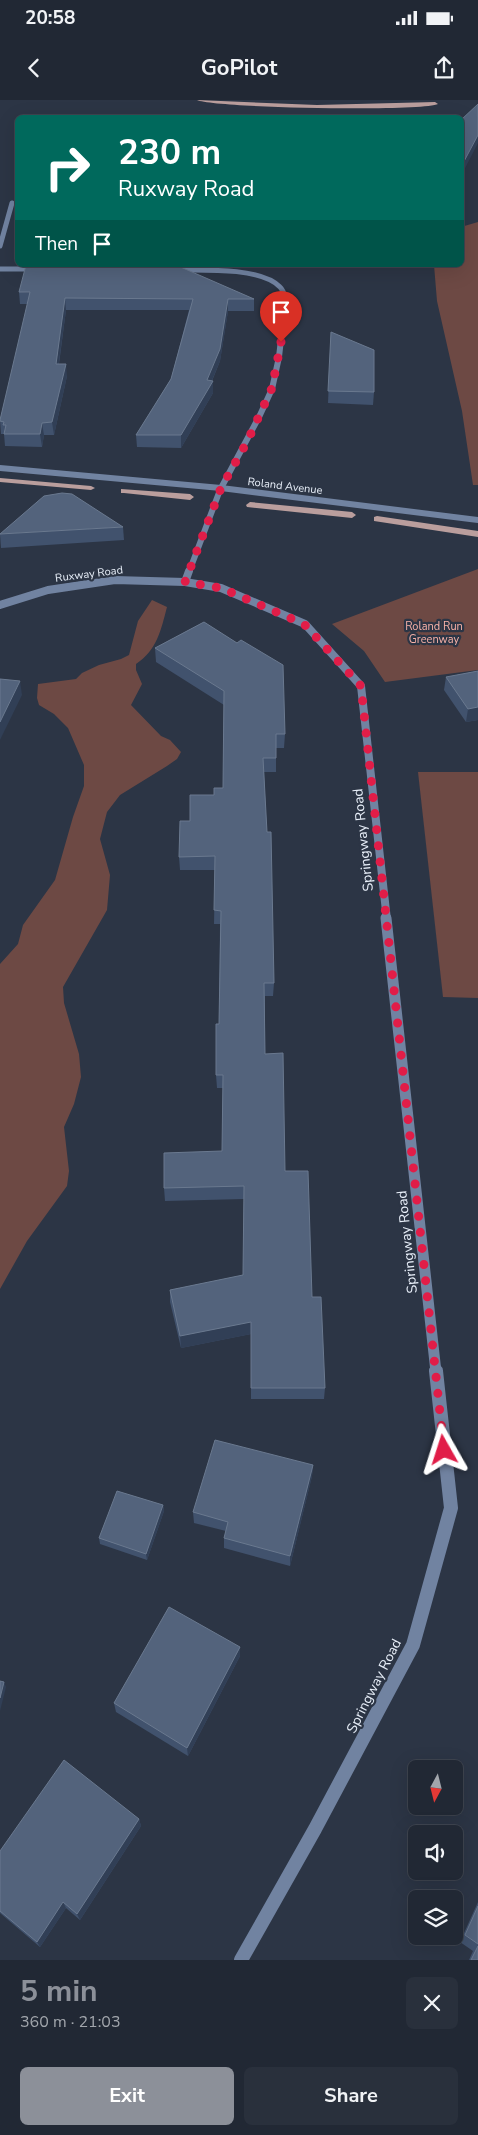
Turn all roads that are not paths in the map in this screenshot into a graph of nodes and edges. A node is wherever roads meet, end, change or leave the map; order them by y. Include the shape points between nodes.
1 (12, 203) dead end
2 (0, 246) edge
3 (0, 269) edge
4 (40, 270) edge
5 (168, 270) edge
6 (0, 468) edge
7 (221, 488) junction
8 (478, 520) edge
9 (185, 582) junction
10 (0, 605) edge
11 (241, 1960) edge

1 - 2 street
3 - 4 street
5 - 7 street via 247,274 281,288 285,300 272,388
6 - 7 street, Roland Avenue
7 - 8 street, Roland Avenue
7 - 9 street
9 - 10 street, Ruxway Road via 115,580 48,590
9 - 11 street, Springway Road via 221,588 304,624 361,686 451,1508 413,1645

